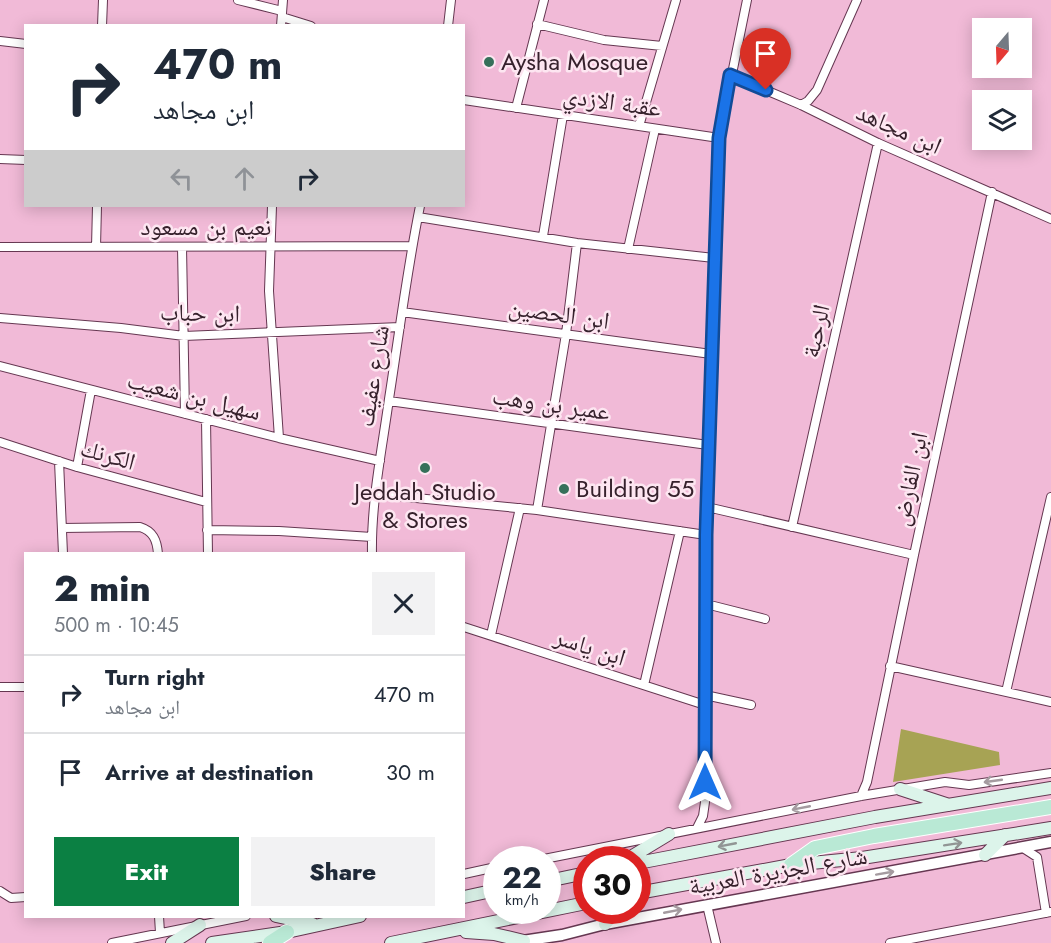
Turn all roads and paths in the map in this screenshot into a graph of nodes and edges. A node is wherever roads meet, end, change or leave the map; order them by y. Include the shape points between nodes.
1 (103, 0) edge
2 (238, 0) edge
3 (282, 0) edge
4 (451, 0) edge
5 (544, 0) edge
6 (676, 0) edge
7 (746, 0) edge
8 (857, 0) edge
9 (282, 18) edge
10 (102, 24) edge
11 (304, 24) edge
12 (448, 24) edge
13 (537, 24) junction
14 (0, 41) edge
15 (24, 44) edge
16 (662, 46) junction
17 (730, 75) junction
18 (817, 90) junction
19 (465, 100) edge
20 (801, 105) junction
21 (516, 108) junction
22 (563, 115) junction
23 (821, 115) junction
24 (639, 126) junction
25 (655, 129) junction
26 (719, 138) junction
27 (878, 143) junction
28 (0, 159) edge
29 (24, 160) edge
30 (992, 192) junction
31 (97, 207) edge
32 (272, 207) edge
33 (420, 207) edge
34 (418, 217) junction
35 (1051, 219) edge
36 (543, 236) junction
37 (577, 243) junction
38 (182, 246) junction
39 (270, 246) junction
40 (412, 246) junction
41 (0, 247) edge
42 (96, 247) junction
43 (628, 249) junction
44 (714, 258) junction
45 (402, 312) junction
46 (0, 318) edge
47 (400, 327) junction
48 (273, 332) junction
49 (566, 334) junction
50 (184, 336) junction
51 (711, 354) junction
52 (0, 366) edge
53 (91, 390) junction
54 (389, 401) junction
55 (185, 414) junction
56 (206, 419) junction
57 (551, 424) junction
58 (279, 438) junction
59 (0, 442) edge
60 (708, 445) junction
61 (59, 461) junction
62 (380, 461) junction
63 (77, 467) junction
64 (376, 494) junction
65 (1051, 497) edge
66 (206, 502) junction
67 (706, 507) junction
68 (520, 508) junction
69 (537, 510) junction
70 (792, 527) junction
71 (62, 528) junction
72 (207, 530) junction
73 (680, 531) junction
74 (706, 535) junction
75 (372, 537) junction
76 (63, 552) edge
77 (158, 552) edge
78 (208, 552) edge
79 (372, 552) edge
80 (914, 555) junction
81 (706, 604) junction
82 (765, 619) dead end
83 (465, 627) edge
84 (491, 635) junction
85 (891, 666) junction
86 (644, 685) junction
87 (0, 687) edge
88 (24, 687) edge
89 (1006, 692) junction
90 (705, 695) junction
91 (1051, 702) edge
92 (705, 705) junction
93 (752, 705) dead end
94 (1051, 773) edge
95 (869, 774) junction
96 (1051, 788) edge
97 (900, 789) junction
98 (883, 792) junction
99 (861, 796) junction
100 (705, 802) junction
101 (950, 806) junction
102 (1051, 807) edge
103 (718, 824) junction
104 (697, 828) junction
105 (1051, 828) edge
106 (669, 834) junction
107 (1005, 835) junction
108 (1051, 842) edge
109 (650, 846) edge
110 (1023, 848) junction
111 (985, 855) junction
112 (561, 856) edge
113 (651, 860) edge
114 (791, 865) junction
115 (483, 870) edge
116 (465, 874) edge
117 (0, 891) edge
118 (651, 892) edge
119 (483, 893) edge
120 (24, 897) edge
121 (465, 897) edge
122 (707, 905) junction
123 (573, 906) edge
124 (1049, 913) edge
125 (651, 915) edge
126 (159, 918) edge
127 (216, 918) edge
128 (235, 918) edge
129 (285, 918) edge
130 (350, 918) edge
131 (206, 923) junction
132 (605, 924) edge
133 (317, 925) junction
134 (584, 929) junction
135 (287, 932) junction
136 (441, 932) junction
137 (160, 933) junction
138 (554, 940) edge
139 (518, 942) edge
140 (112, 943) edge
141 (172, 943) edge
142 (212, 943) edge
143 (270, 943) edge
144 (391, 943) edge
145 (575, 943) edge
146 (716, 943) edge
147 (890, 943) edge

1 - 10 street
2 - 9 street
3 - 9 street
4 - 12 street
5 - 13 street
6 - 16 street
7 - 17 street
8 - 18 street
9 - 11 street
13 - 16 street via 604,40
13 - 21 street
14 - 15 street
16 - 24 street
17 - 20 street, ابن مجاهد
17 - 26 street
18 - 20 street
18 - 23 street via 815,99
19 - 21 street, عقبة الازدي
20 - 23 street, ابن مجاهد
21 - 22 street, عقبة الازدي
22 - 24 street, عقبة الازدي
22 - 36 street
23 - 27 street, ابن مجاهد
24 - 25 street, عقبة الازدي
25 - 26 street, عقبة الازدي
25 - 43 street
26 - 44 street
27 - 30 street, ابن مجاهد
27 - 70 street, الرحبة
28 - 29 street
30 - 35 street, ابن مجاهد
30 - 80 street, ابن الفارض
31 - 42 street
32 - 39 street
33 - 34 street, شارع عفيف
34 - 36 street
34 - 40 street, شارع عفيف
36 - 37 street
37 - 43 street
37 - 49 street
38 - 39 street, نعيم بن مسعود
38 - 42 street, نعيم بن مسعود
38 - 50 street
39 - 40 street, نعيم بن مسعود
39 - 48 street
40 - 45 street, شارع عفيف
41 - 42 street, نعيم بن مسعود
43 - 44 street
44 - 51 street
45 - 47 street, شارع عفيف
45 - 49 street, ابن الحصين
46 - 50 street, ابن حباب
47 - 48 street, ابن حباب
47 - 54 street, شارع عفيف
48 - 50 street, ابن حباب
48 - 58 street
49 - 51 street, ابن الحصين
49 - 57 street
50 - 55 street
51 - 60 street
52 - 53 street, سهيل بن شعيب
53 - 55 street, سهيل بن شعيب
53 - 63 street
54 - 57 street, عمير بن وهب
54 - 62 street, شارع عفيف
55 - 56 street, سهيل بن شعيب
56 - 58 street, سهيل بن شعيب
56 - 66 street
57 - 60 street, عمير بن وهب
57 - 69 street
58 - 62 street, سهيل بن شعيب
59 - 61 street, الكرنك
60 - 67 street
61 - 63 street, الكرنك
61 - 71 street
62 - 64 street, شارع عفيف
63 - 66 street, الكرنك
64 - 68 street
64 - 75 street, شارع عفيف
65 - 89 street
66 - 72 street
67 - 70 street
67 - 74 street
68 - 69 street
68 - 84 street
69 - 73 street
70 - 80 street
71 - 76 street
71 - 77 street via 140,527 156,539
72 - 75 street
72 - 78 street
73 - 74 street
73 - 86 street
74 - 81 street
75 - 79 street, شارع عفيف
80 - 85 street, ابن الفارض
81 - 82 street
81 - 90 street
83 - 84 street, ابن ياسر
84 - 86 street, ابن ياسر
85 - 89 street
85 - 95 street, ابن الفارض
86 - 92 street, ابن ياسر
87 - 88 street
89 - 91 street
90 - 92 street
90 - 93 street
92 - 100 street
94 -> 97 street via 969,785 945,782
95 - 98 street
95 - 99 street, ابن الفارض
96 - 101 main road, شارع الجزيرة العربية
97 - 98 street
97 - 101 main road
98 - 99 street
99 -> 103 street
100 - 103 street
100 - 104 street
101 -> 113 main road, شارع الجزيرة العربية
102 - 114 main road via 815,848
103 - 104 street
104 - 106 street
105 - 107 main road, شارع الجزيرة العربية
106 - 109 main road
106 - 112 street
107 - 111 main road
114 -> 107 main road, شارع الجزيرة العربية
108 - 110 street, شارع الجزيرة العربية
110 - 111 street, شارع الجزيرة العربية
110 - 124 street via 1036,857
122 -> 111 street, شارع الجزيرة العربية
114 - 118 main road, شارع الجزيرة العربية
115 - 116 street
117 - 120 street via 11,898
119 - 121 main road
125 -> 122 street, شارع الجزيرة العربية
122 - 146 street
123 - 136 main road
124 - 147 street
126 - 137 street
127 - 131 street
128 - 131 street
129 - 133 main road
130 - 133 main road
131 - 137 street
131 - 141 main road
132 - 134 street, شارع الجزيرة العربية
133 - 135 main road
134 - 138 street, شارع الجزيرة العربية
134 - 145 street
135 - 142 main road
135 - 143 main road
136 - 139 main road via 494,934
136 - 144 main road
137 - 140 street
138 - 139 street, شارع الجزيرة العربية

